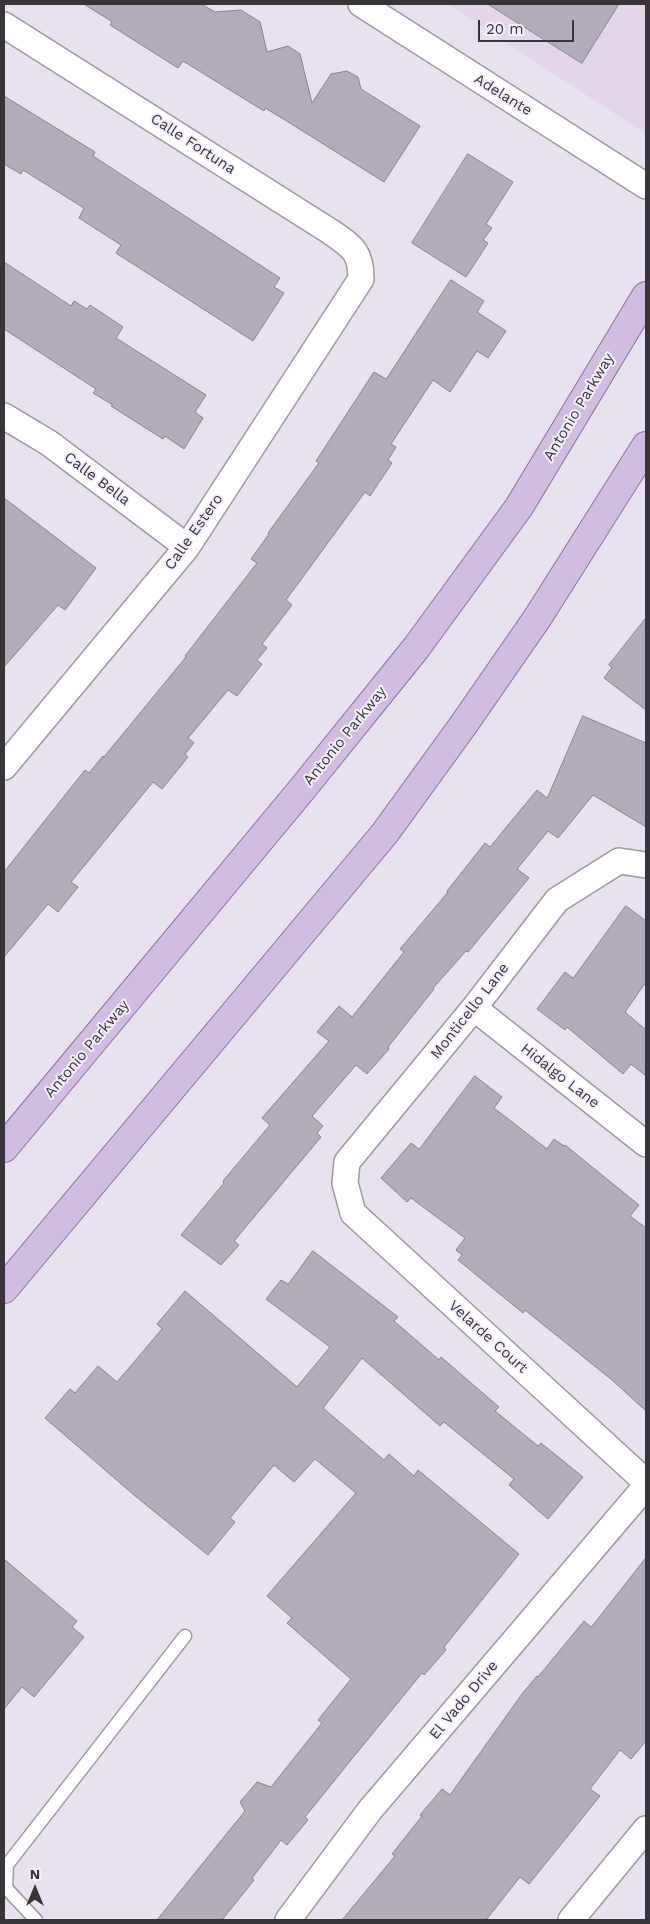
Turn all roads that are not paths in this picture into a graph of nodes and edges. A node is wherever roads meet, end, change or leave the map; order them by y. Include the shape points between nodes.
1 (361, 4) edge
2 (4, 25) edge
3 (646, 186) edge
4 (361, 279) joint
5 (646, 296) edge
6 (4, 416) edge
7 (646, 446) edge
8 (187, 546) junction
9 (4, 767) edge
10 (646, 865) edge
11 (474, 1008) junction
12 (646, 1144) edge
13 (4, 1148) edge
14 (346, 1183) joint
15 (4, 1289) edge
16 (646, 1482) edge
17 (646, 1486) edge
18 (185, 1636) dead end
19 (646, 1829) edge
20 (36, 1920) edge
21 (288, 1920) edge
22 (571, 1920) edge

1 - 3 street, Adelante
2 - 4 street, Calle Fortuna via 331,232 353,248 361,263
4 - 8 street, Calle Estero
5 - 13 main road, Antonio Parkway via 519,507 416,648
6 - 8 street, Calle Bella via 49,443
7 - 15 main road via 538,617 385,834
8 - 9 street, Calle Estero
10 - 11 street, Monticello Lane via 618,861 557,900
11 - 12 street, Hidalgo Lane
11 - 14 street, Monticello Lane via 347,1162
14 - 16 street, Velarde Court via 353,1213
17 - 21 street, El Vado Drive via 370,1810
18 - 20 lane via 7,1865 6,1888
19 - 22 street

